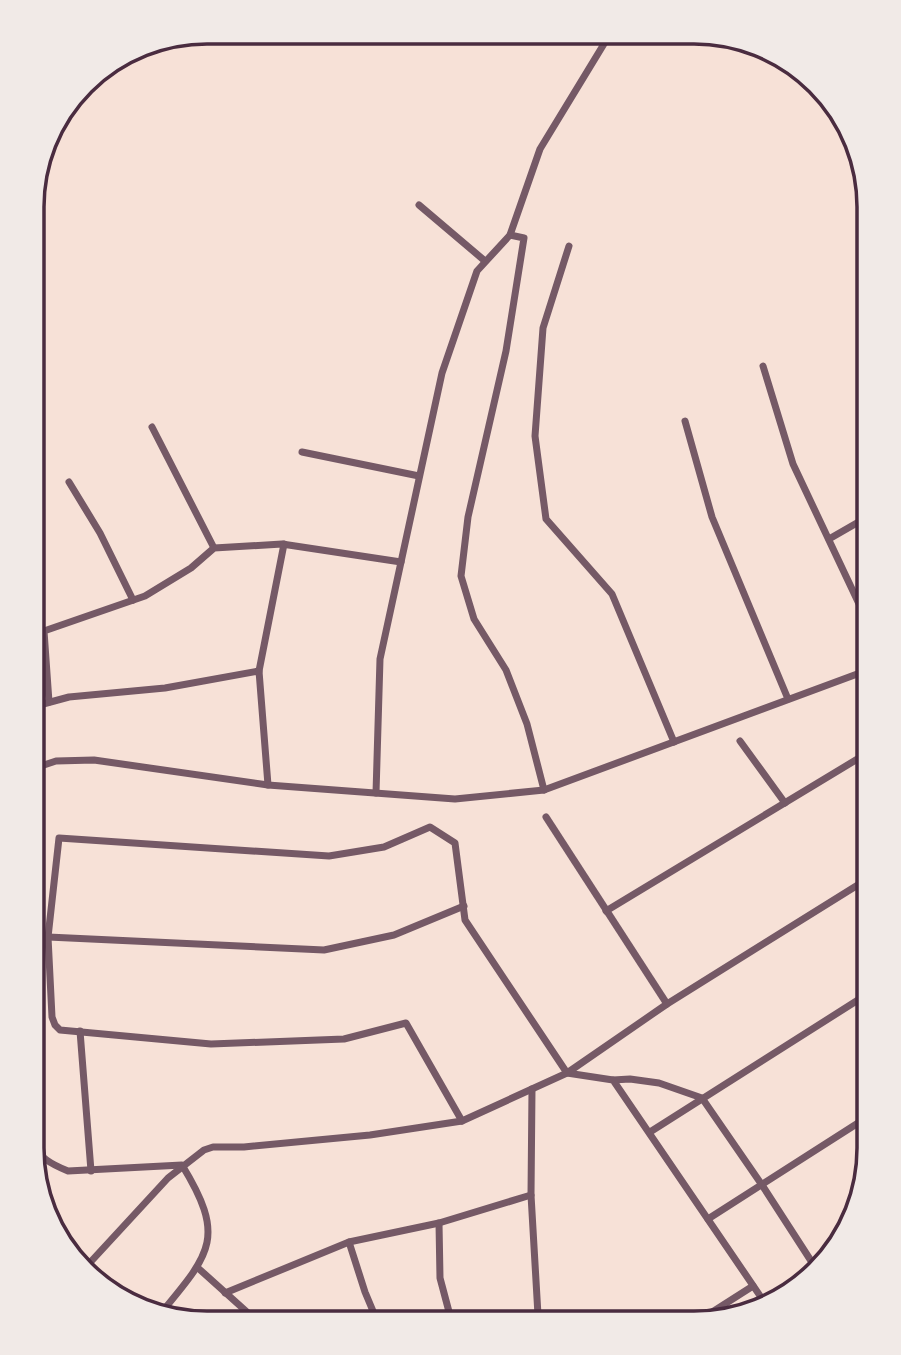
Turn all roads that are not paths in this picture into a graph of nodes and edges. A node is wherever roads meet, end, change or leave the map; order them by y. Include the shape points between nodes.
1 (604, 44) edge
2 (419, 205) dead end
3 (510, 235) junction
4 (569, 246) dead end
5 (485, 261) junction
6 (764, 366) dead end
7 (685, 421) dead end
8 (152, 427) dead end
9 (302, 452) dead end
10 (419, 476) junction
11 (69, 482) dead end
12 (857, 523) edge
13 (829, 539) junction
14 (284, 544) junction
15 (214, 548) junction
16 (401, 562) junction
17 (857, 599) edge
18 (133, 600) junction
19 (259, 671) junction
20 (857, 674) edge
21 (788, 699) junction
22 (49, 702) junction
23 (44, 703) edge
24 (740, 741) dead end
25 (674, 742) junction
26 (857, 759) edge
27 (44, 766) edge
28 (268, 785) junction
29 (544, 790) junction
30 (376, 793) junction
31 (785, 803) junction
32 (546, 817) dead end
33 (857, 885) edge
34 (464, 906) junction
35 (606, 911) junction
36 (48, 937) junction
37 (857, 1001) edge
38 (667, 1004) junction
39 (80, 1031) junction
40 (567, 1073) junction
41 (613, 1080) junction
42 (532, 1089) junction
43 (702, 1098) junction
44 (462, 1121) junction
45 (857, 1124) edge
46 (650, 1132) junction
47 (44, 1158) edge
48 (182, 1165) junction
49 (92, 1171) junction
50 (762, 1185) junction
51 (531, 1195) junction
52 (708, 1219) junction
53 (439, 1223) junction
54 (349, 1242) junction
55 (811, 1262) edge
56 (90, 1263) edge
57 (198, 1268) junction
58 (753, 1286) junction
59 (225, 1293) junction
60 (761, 1297) edge
61 (166, 1306) edge
62 (718, 1309) edge
63 (245, 1311) edge
64 (374, 1311) edge
65 (449, 1311) edge
66 (538, 1311) edge

1 - 3 street via 540,149
2 - 5 street
3 - 5 street
3 - 29 street via 524,238 506,351 468,517 461,576 474,619 506,670 527,724
4 - 25 street via 543,328 535,436 546,519 612,594
5 - 10 street via 470,288 442,373
6 - 13 street via 793,464
7 - 21 street via 712,517
8 - 15 street
9 - 10 street
10 - 16 street
11 - 18 street
12 - 13 street
13 - 17 street
14 - 15 street
14 - 16 street
14 - 19 street
15 - 18 street via 191,568
16 - 30 street via 380,659
18 - 22 street via 44,631
19 - 22 street
19 - 28 street
20 - 21 street
21 - 25 street
22 - 23 street
24 - 31 street
25 - 29 street
26 - 31 street
27 - 28 street via 93,760
28 - 30 street
29 - 30 street via 455,799
31 - 35 street
32 - 35 street
33 - 38 street
34 - 36 street via 394,935 324,950
34 - 36 street via 455,844 430,827 384,847 329,856 59,838
34 - 40 street via 465,920
35 - 38 street
36 - 39 street via 52,1017 60,1030
37 - 43 street
38 - 40 street
39 - 44 street via 211,1044 344,1039 405,1023
39 - 49 street
40 - 41 street
40 - 42 street
41 - 43 street via 659,1083
41 - 46 street
42 - 44 street
42 - 51 street
43 - 46 street
43 - 50 street
44 - 48 street via 370,1135 213,1147
45 - 50 street
46 - 52 street
47 - 49 street via 68,1171
48 - 49 street
48 - 56 street
48 - 57 street via 209,1219 208,1241
50 - 52 street
50 - 55 street
51 - 53 street
51 - 66 street
52 - 58 street
53 - 54 street
53 - 65 street via 440,1278
54 - 59 street
54 - 64 street
57 - 59 street
57 - 61 street
58 - 60 street
58 - 62 street
59 - 63 street

